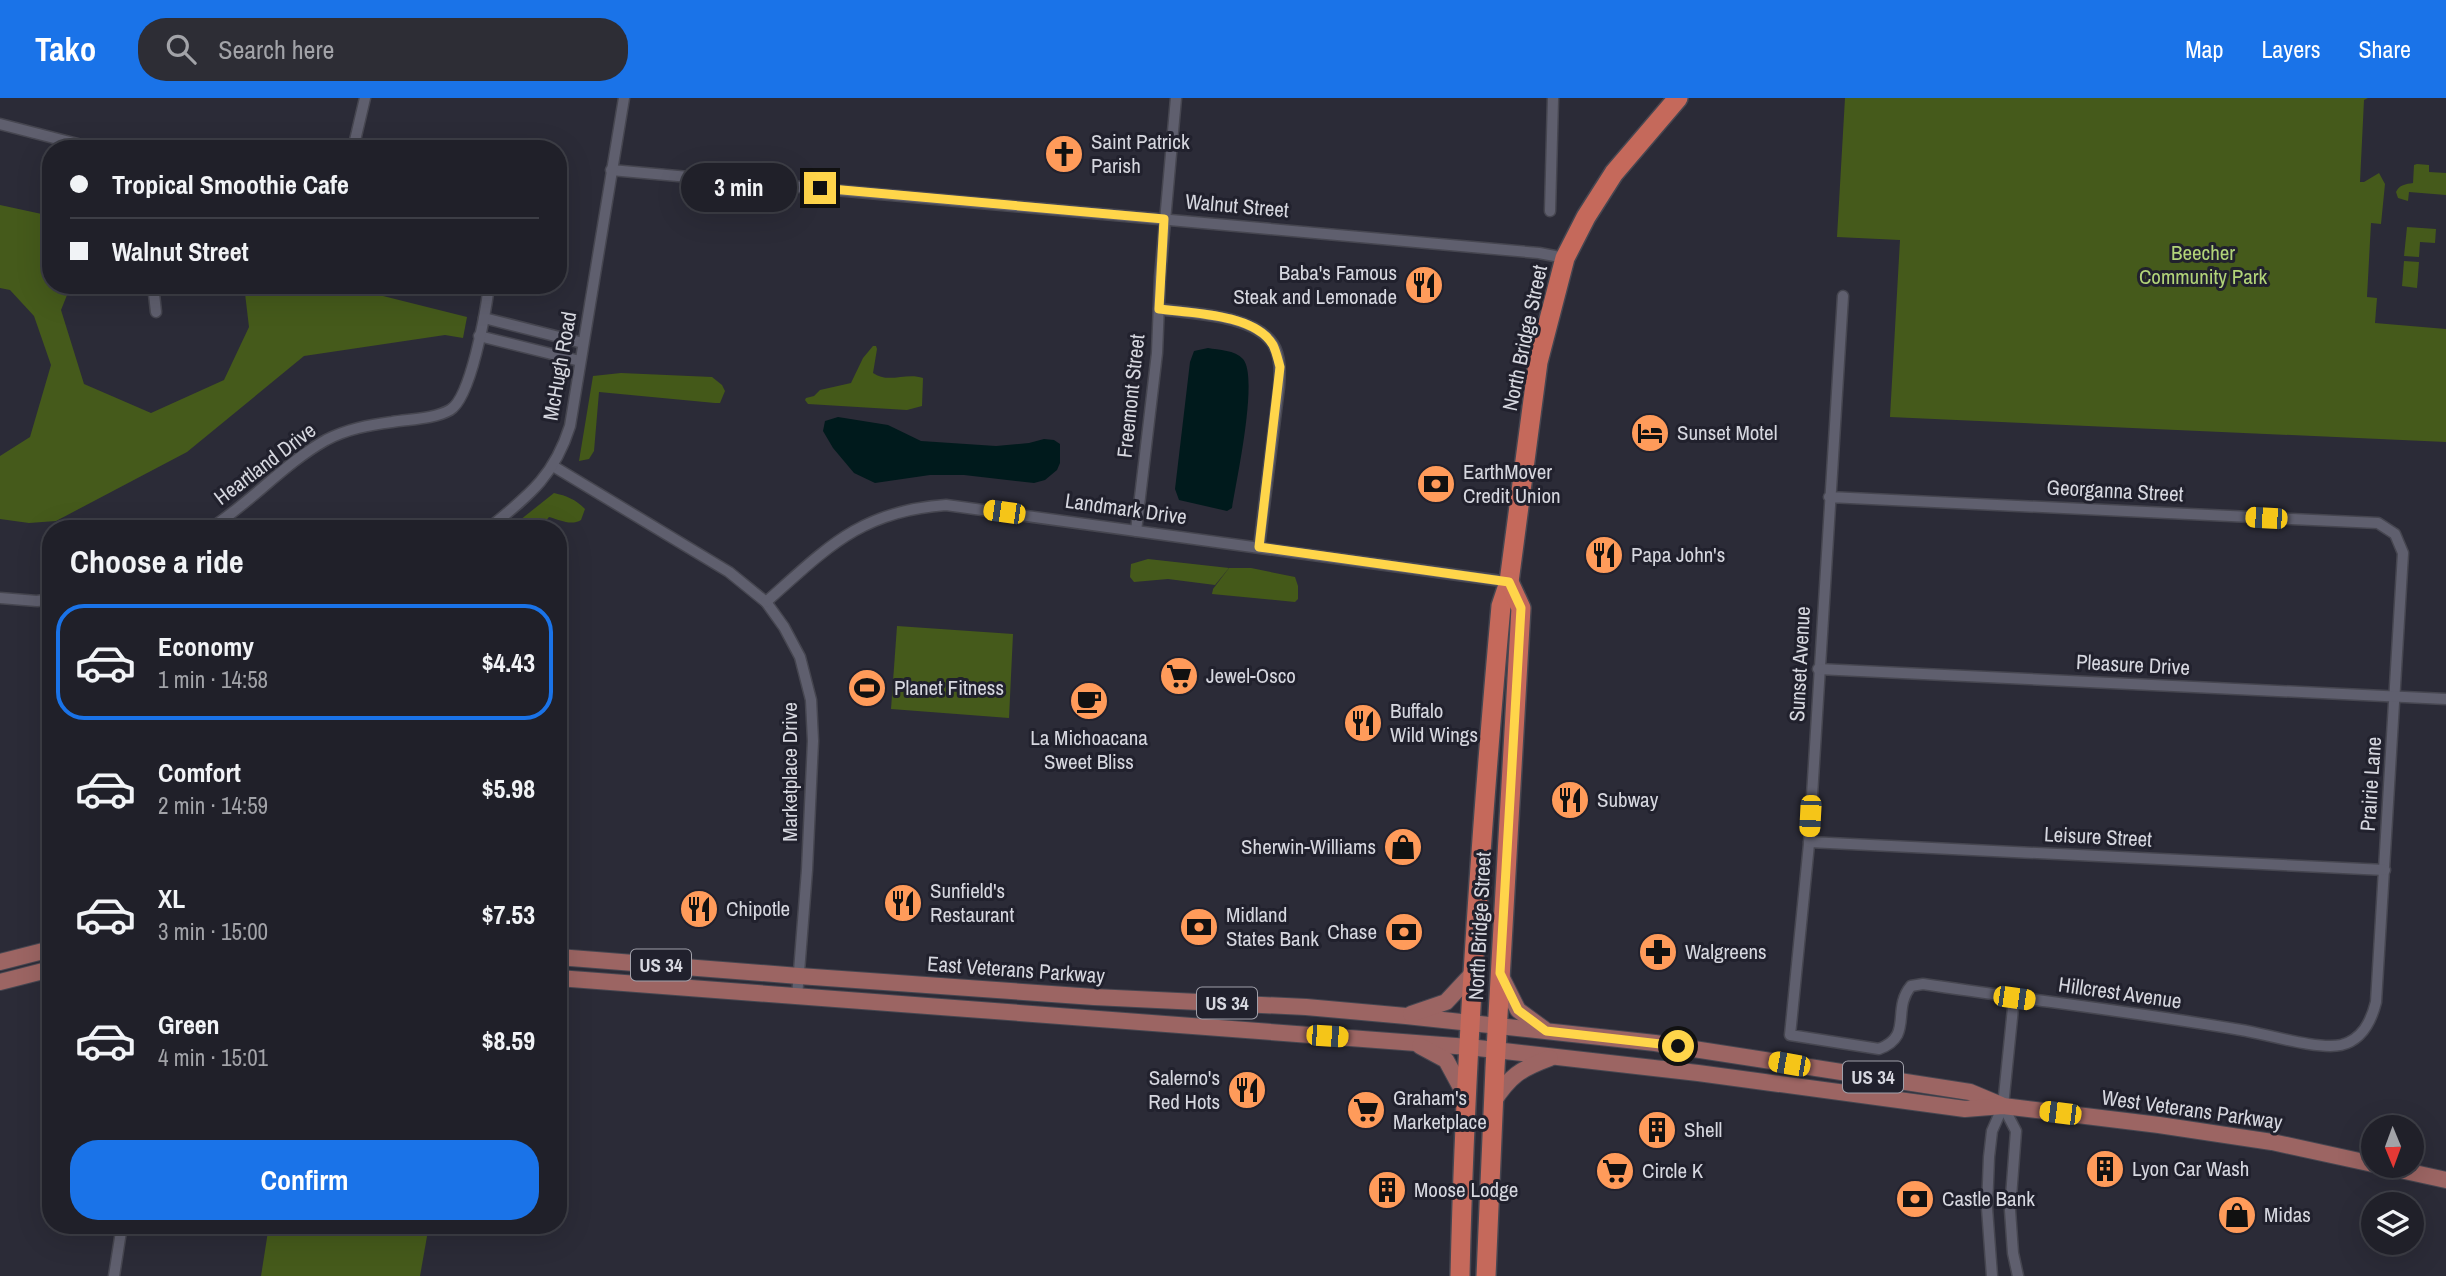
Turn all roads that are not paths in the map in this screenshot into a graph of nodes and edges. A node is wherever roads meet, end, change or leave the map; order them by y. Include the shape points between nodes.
1 (365, 98) edge
2 (624, 98) edge
3 (1176, 98) edge
4 (1553, 98) edge
5 (1678, 98) edge
6 (0, 124) edge
7 (62, 140) edge
8 (354, 140) edge
9 (611, 170) junction
10 (1550, 211) dead end
11 (1164, 219) junction
12 (1565, 258) junction
13 (154, 294) edge
14 (488, 294) edge
15 (1843, 296) dead end
16 (1159, 309) junction
17 (156, 312) dead end
18 (484, 318) junction
19 (479, 336) junction
20 (583, 343) junction
21 (580, 361) junction
22 (553, 466) junction
23 (1829, 498) junction
24 (221, 520) edge
25 (499, 520) edge
26 (1136, 531) junction
27 (2395, 534) joint
28 (1259, 547) junction
29 (1509, 582) junction
30 (0, 598) edge
31 (42, 600) edge
32 (766, 602) junction
33 (1818, 669) junction
34 (2396, 698) junction
35 (2446, 699) edge
36 (1809, 842) junction
37 (2385, 870) junction
38 (42, 951) edge
39 (567, 958) edge
40 (0, 962) edge
41 (42, 971) edge
42 (1474, 972) junction
43 (1500, 973) junction
44 (799, 976) junction
45 (567, 979) edge
46 (0, 982) edge
47 (797, 997) junction
48 (2014, 998) junction
49 (1406, 1016) junction
50 (1472, 1022) junction
51 (1497, 1025) junction
52 (1546, 1031) junction
53 (2362, 1034) joint
54 (1790, 1035) joint
55 (1408, 1041) junction
56 (1469, 1047) junction
57 (1496, 1050) junction
58 (1554, 1057) junction
59 (1467, 1099) junction
60 (1493, 1102) junction
61 (2003, 1106) junction
62 (2361, 1161) edge
63 (2424, 1175) edge
64 (2446, 1180) edge
65 (121, 1234) edge
66 (114, 1276) edge
67 (1460, 1276) edge
68 (1486, 1276) edge
69 (1992, 1276) edge
70 (2018, 1276) edge

1 - 8 street
2 - 9 street, McHugh Road
3 - 11 street, Freemont Street
4 - 10 street
5 - 12 highway, North Bridge Street via 1614,173
6 - 7 street
9 - 11 street, Walnut Street
9 - 20 street, McHugh Road
11 - 12 street, Walnut Street
11 - 16 street, Freemont Street
12 - 29 highway, North Bridge Street via 1538,362
13 - 17 street
14 - 18 street, Heartland Drive
15 - 23 street, Sunset Avenue
16 - 26 street, Freemont Street
16 - 28 street via 1235,319 1273,344 1280,377
18 - 19 street, Heartland Drive
18 - 20 street
19 - 21 street
19 - 24 street, Heartland Drive via 467,385 455,407 439,415 338,434
20 - 21 street, McHugh Road
21 - 22 street, McHugh Road via 570,426
22 - 25 street, McHugh Road via 532,494
22 - 32 street, Marketplace Drive via 729,572
23 - 27 street, Georganna Street via 2378,523
23 - 33 street, Sunset Avenue
26 - 28 street, Landmark Drive
26 - 32 street, Landmark Drive via 947,505 907,510 851,531
27 - 34 street, Prairie Lane via 2403,552
28 - 29 street, Landmark Drive
29 - 42 highway, North Bridge Street via 1501,606 1485,784
29 - 43 highway, North Bridge Street via 1521,608
30 - 31 street
32 - 44 street, Marketplace Drive via 800,657 813,714 812,800
33 - 34 street, Pleasure Drive
33 - 36 street, Sunset Avenue
34 - 35 street, Pleasure Drive
34 - 37 street, Prairie Lane
36 - 37 street, Leisure Street
36 - 54 street, Sunset Avenue
37 - 53 street, Prairie Lane via 2376,1002
38 - 40 main road
39 - 44 main road, East Veterans Parkway / US 34
41 - 46 main road
42 - 49 main road via 1446,1002
42 - 50 highway, North Bridge Street
43 - 51 highway, North Bridge Street
43 - 52 main road via 1518,1010
44 - 47 street, Marketplace Drive
44 - 49 main road, East Veterans Parkway / US 34
45 - 47 main road, East Veterans Parkway / US 34
47 - 55 main road, East Veterans Parkway / US 34
48 - 53 street, Hillcrest Avenue via 2321,1045 2341,1045
48 - 54 street, Hillcrest Avenue via 1923,984 1911,986 1903,995 1898,1035 1891,1045 1879,1049
48 - 61 street
49 - 50 main road, East Veterans Parkway / US 34
50 - 51 main road, West Veterans Parkway / US 34
50 - 56 highway, North Bridge Street
51 - 52 main road, West Veterans Parkway / US 34
51 - 57 highway, North Bridge Street
52 - 61 main road, West Veterans Parkway / US 34 via 1701,1049 1970,1092
55 - 56 main road, East Veterans Parkway / US 34
55 - 59 main road via 1446,1060
56 - 57 main road, West Veterans Parkway / US 34
56 - 59 highway, North Bridge Street
57 - 58 main road, West Veterans Parkway / US 34
57 - 60 highway, North Bridge Street
58 - 60 main road via 1516,1072
58 - 61 main road, West Veterans Parkway / US 34 via 1965,1109
59 - 67 highway, North Bridge Street
60 - 68 highway, North Bridge Street
61 - 62 main road, West Veterans Parkway / US 34 via 2272,1142
61 - 69 street via 1992,1130 1989,1157
61 - 70 street via 2016,1131 2010,1210
63 - 64 main road
65 - 66 street

